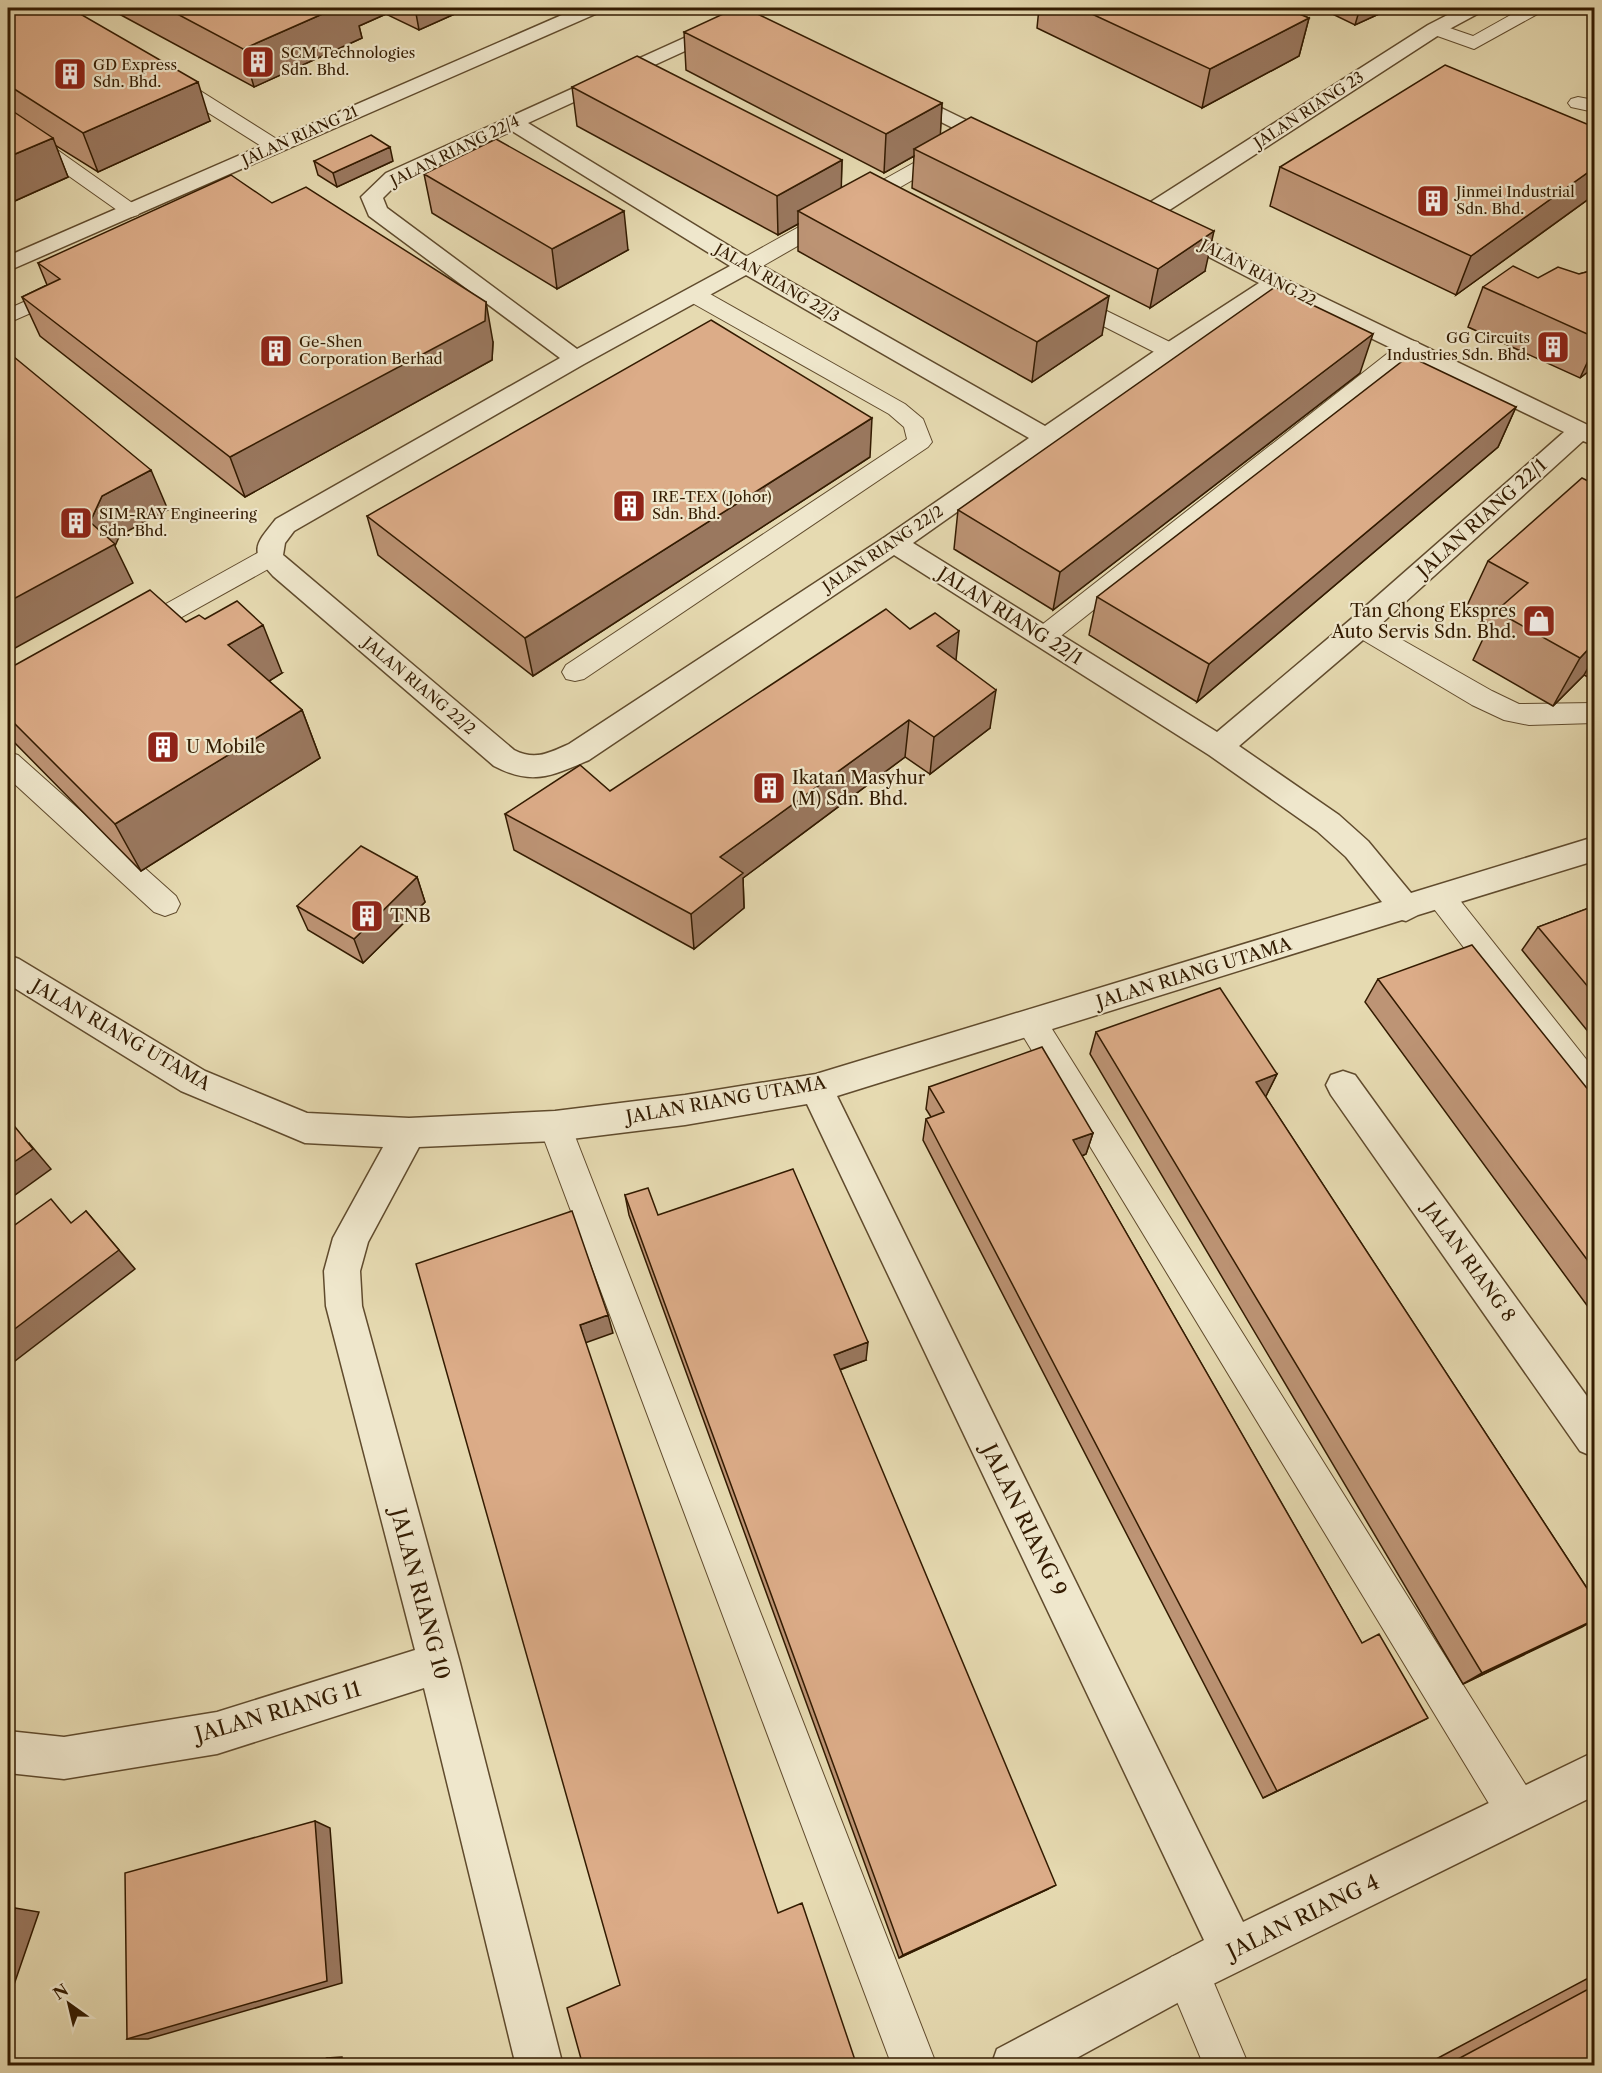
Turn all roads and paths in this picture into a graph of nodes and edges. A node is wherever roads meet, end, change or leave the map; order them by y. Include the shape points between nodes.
1 (593, 8) edge
2 (1474, 8) edge
3 (1534, 8) edge
4 (739, 11) edge
5 (1435, 29) junction
6 (634, 68) junction
7 (156, 71) edge
8 (654, 79) edge
9 (885, 86) edge
10 (512, 122) junction
11 (8, 124) edge
12 (980, 134) junction
13 (276, 147) junction
14 (1022, 154) edge
15 (847, 185) edge
16 (867, 196) junction
17 (1125, 205) edge
18 (888, 207) edge
19 (131, 211) junction
20 (1146, 215) junction
21 (8, 264) edge
22 (746, 266) junction
23 (82, 281) edge
24 (1275, 283) junction
25 (1045, 287) edge
26 (695, 295) junction
27 (8, 317) edge
28 (1410, 347) junction
29 (1170, 351) junction
30 (576, 358) junction
31 (1588, 433) edge
32 (1046, 437) junction
33 (894, 543) junction
34 (270, 557) junction
35 (1360, 627) junction
36 (1043, 638) junction
37 (119, 641) edge
38 (575, 672) dead end
39 (1594, 713) edge
40 (1219, 747) junction
41 (8, 762) edge
42 (1594, 849) edge
43 (1442, 897) junction
44 (165, 904) dead end
45 (1406, 909) junction
46 (8, 968) edge
47 (1031, 1022) junction
48 (1343, 1085) dead end
49 (816, 1088) junction
50 (1594, 1092) edge
51 (555, 1126) junction
52 (410, 1133) junction
53 (1594, 1438) edge
54 (439, 1663) junction
55 (8, 1752) edge
56 (1594, 1773) edge
57 (1517, 1810) junction
58 (1233, 1952) junction
59 (1187, 1973) junction
60 (540, 2066) edge
61 (915, 2066) edge
62 (1014, 2066) edge
63 (1227, 2066) edge

1 - 13 street, JALAN RIANG 21
2 - 5 street, JALAN RIANG 23
3 - 5 lane via 1474,43
4 - 6 street, JALAN RIANG 22/4
5 - 20 street, JALAN RIANG 23
6 - 8 lane
6 - 10 street, JALAN RIANG 22/4
7 - 13 lane
9 - 12 street
10 - 22 street, JALAN RIANG 22/3
10 - 30 street, JALAN RIANG 22/4 via 393,177 372,197 377,211
11 - 19 lane
12 - 14 street
12 - 16 lane
13 - 19 street, JALAN RIANG 21
15 - 16 lane
16 - 18 lane
16 - 22 lane
17 - 20 street, JALAN RIANG 22
19 - 21 street, JALAN RIANG 21
20 - 24 street, JALAN RIANG 22
22 - 26 street
22 - 32 street, JALAN RIANG 22/3
23 - 27 lane
24 - 28 street, JALAN RIANG 22
24 - 29 street, JALAN RIANG 22/2
25 - 29 lane
26 - 30 street
26 - 38 lane via 897,409 915,424 920,442
28 - 31 street, JALAN RIANG 22
28 - 36 lane
29 - 32 street, JALAN RIANG 22/2
30 - 34 street via 285,525 272,541
31 - 35 street, JALAN RIANG 22/1
32 - 33 street, JALAN RIANG 22/2
33 - 34 street, JALAN RIANG 22/2 via 579,752 542,768 529,769 504,758
33 - 36 street, JALAN RIANG 22/1
34 - 37 lane
35 - 39 lane via 1508,711 1529,716
35 - 40 street, JALAN RIANG 22/1
36 - 40 street, JALAN RIANG 22/1
40 - 45 street, JALAN RIANG 22/1 via 1328,823 1357,849
41 - 44 lane
42 - 43 street, JALAN RIANG UTAMA
43 - 45 street, JALAN RIANG UTAMA
43 - 50 lane
45 - 47 street, JALAN RIANG UTAMA
46 - 52 street, JALAN RIANG UTAMA via 193,1081 305,1128
47 - 49 street, JALAN RIANG UTAMA
47 - 57 lane
48 - 53 street, JALAN RIANG 8
49 - 51 street, JALAN RIANG UTAMA
49 - 58 street, JALAN RIANG 9
51 - 52 street, JALAN RIANG UTAMA
51 - 61 lane
52 - 54 street, JALAN RIANG 10 via 351,1238 342,1271 344,1306
54 - 55 street, JALAN RIANG 11 via 217,1733 64,1758
54 - 60 street, JALAN RIANG 10
56 - 57 street, JALAN RIANG 4
57 - 58 street, JALAN RIANG 4
58 - 59 street, JALAN RIANG 4
59 - 62 street, JALAN RIANG 4
59 - 63 lane

